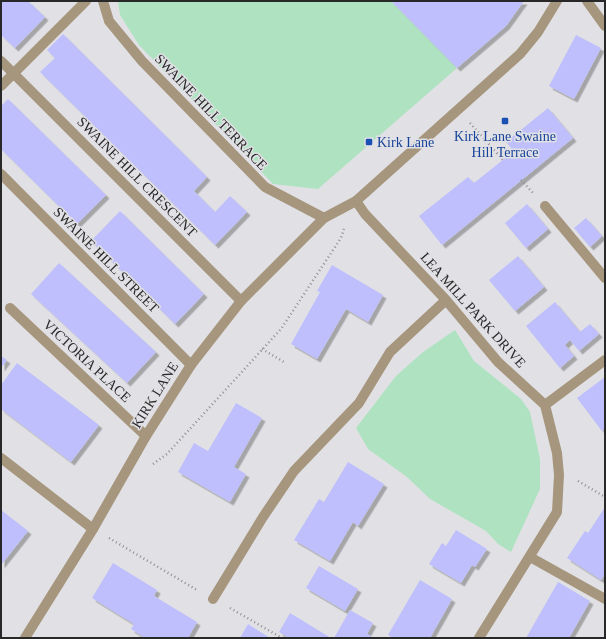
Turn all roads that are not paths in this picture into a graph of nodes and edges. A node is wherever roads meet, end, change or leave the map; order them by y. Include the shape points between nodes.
1 (86, 1) edge
2 (103, 1) edge
3 (557, 1) edge
4 (587, 1) edge
5 (605, 26) edge
6 (1, 61) edge
7 (14, 73) junction
8 (1, 86) edge
9 (1, 174) edge
10 (356, 201) junction
11 (545, 206) dead end
12 (324, 218) junction
13 (605, 278) edge
14 (446, 300) junction
15 (241, 301) junction
16 (10, 308) dead end
17 (605, 360) edge
18 (191, 365) junction
19 (545, 405) junction
20 (146, 436) junction
21 (1, 458) edge
22 (93, 528) junction
23 (530, 557) junction
24 (213, 599) road end
25 (605, 599) edge
26 (25, 638) edge
27 (479, 638) edge

1 - 7 street
2 - 12 street, SWAINE HILL TERRACE via 109,21 142,61 265,187
3 - 10 street, KIRK LANE via 538,32 520,54
4 - 5 street
6 - 7 street, SWAINE HILL CRESCENT
7 - 8 street
7 - 15 street, SWAINE HILL CRESCENT
9 - 18 street, SWAINE HILL STREET
10 - 12 street, KIRK LANE
10 - 14 street, LEA MILL PARK DRIVE
11 - 13 street
12 - 15 street, KIRK LANE
14 - 19 street, LEA MILL PARK DRIVE via 498,362
14 - 24 street via 390,352 359,403 294,471
15 - 18 street, KIRK LANE
16 - 20 street, VICTORIA PLACE
17 - 19 street
18 - 20 street, KIRK LANE
19 - 23 street via 557,453 557,512
20 - 22 street, KIRK LANE
21 - 22 street
22 - 26 street, KIRK LANE
23 - 25 street
23 - 27 street

